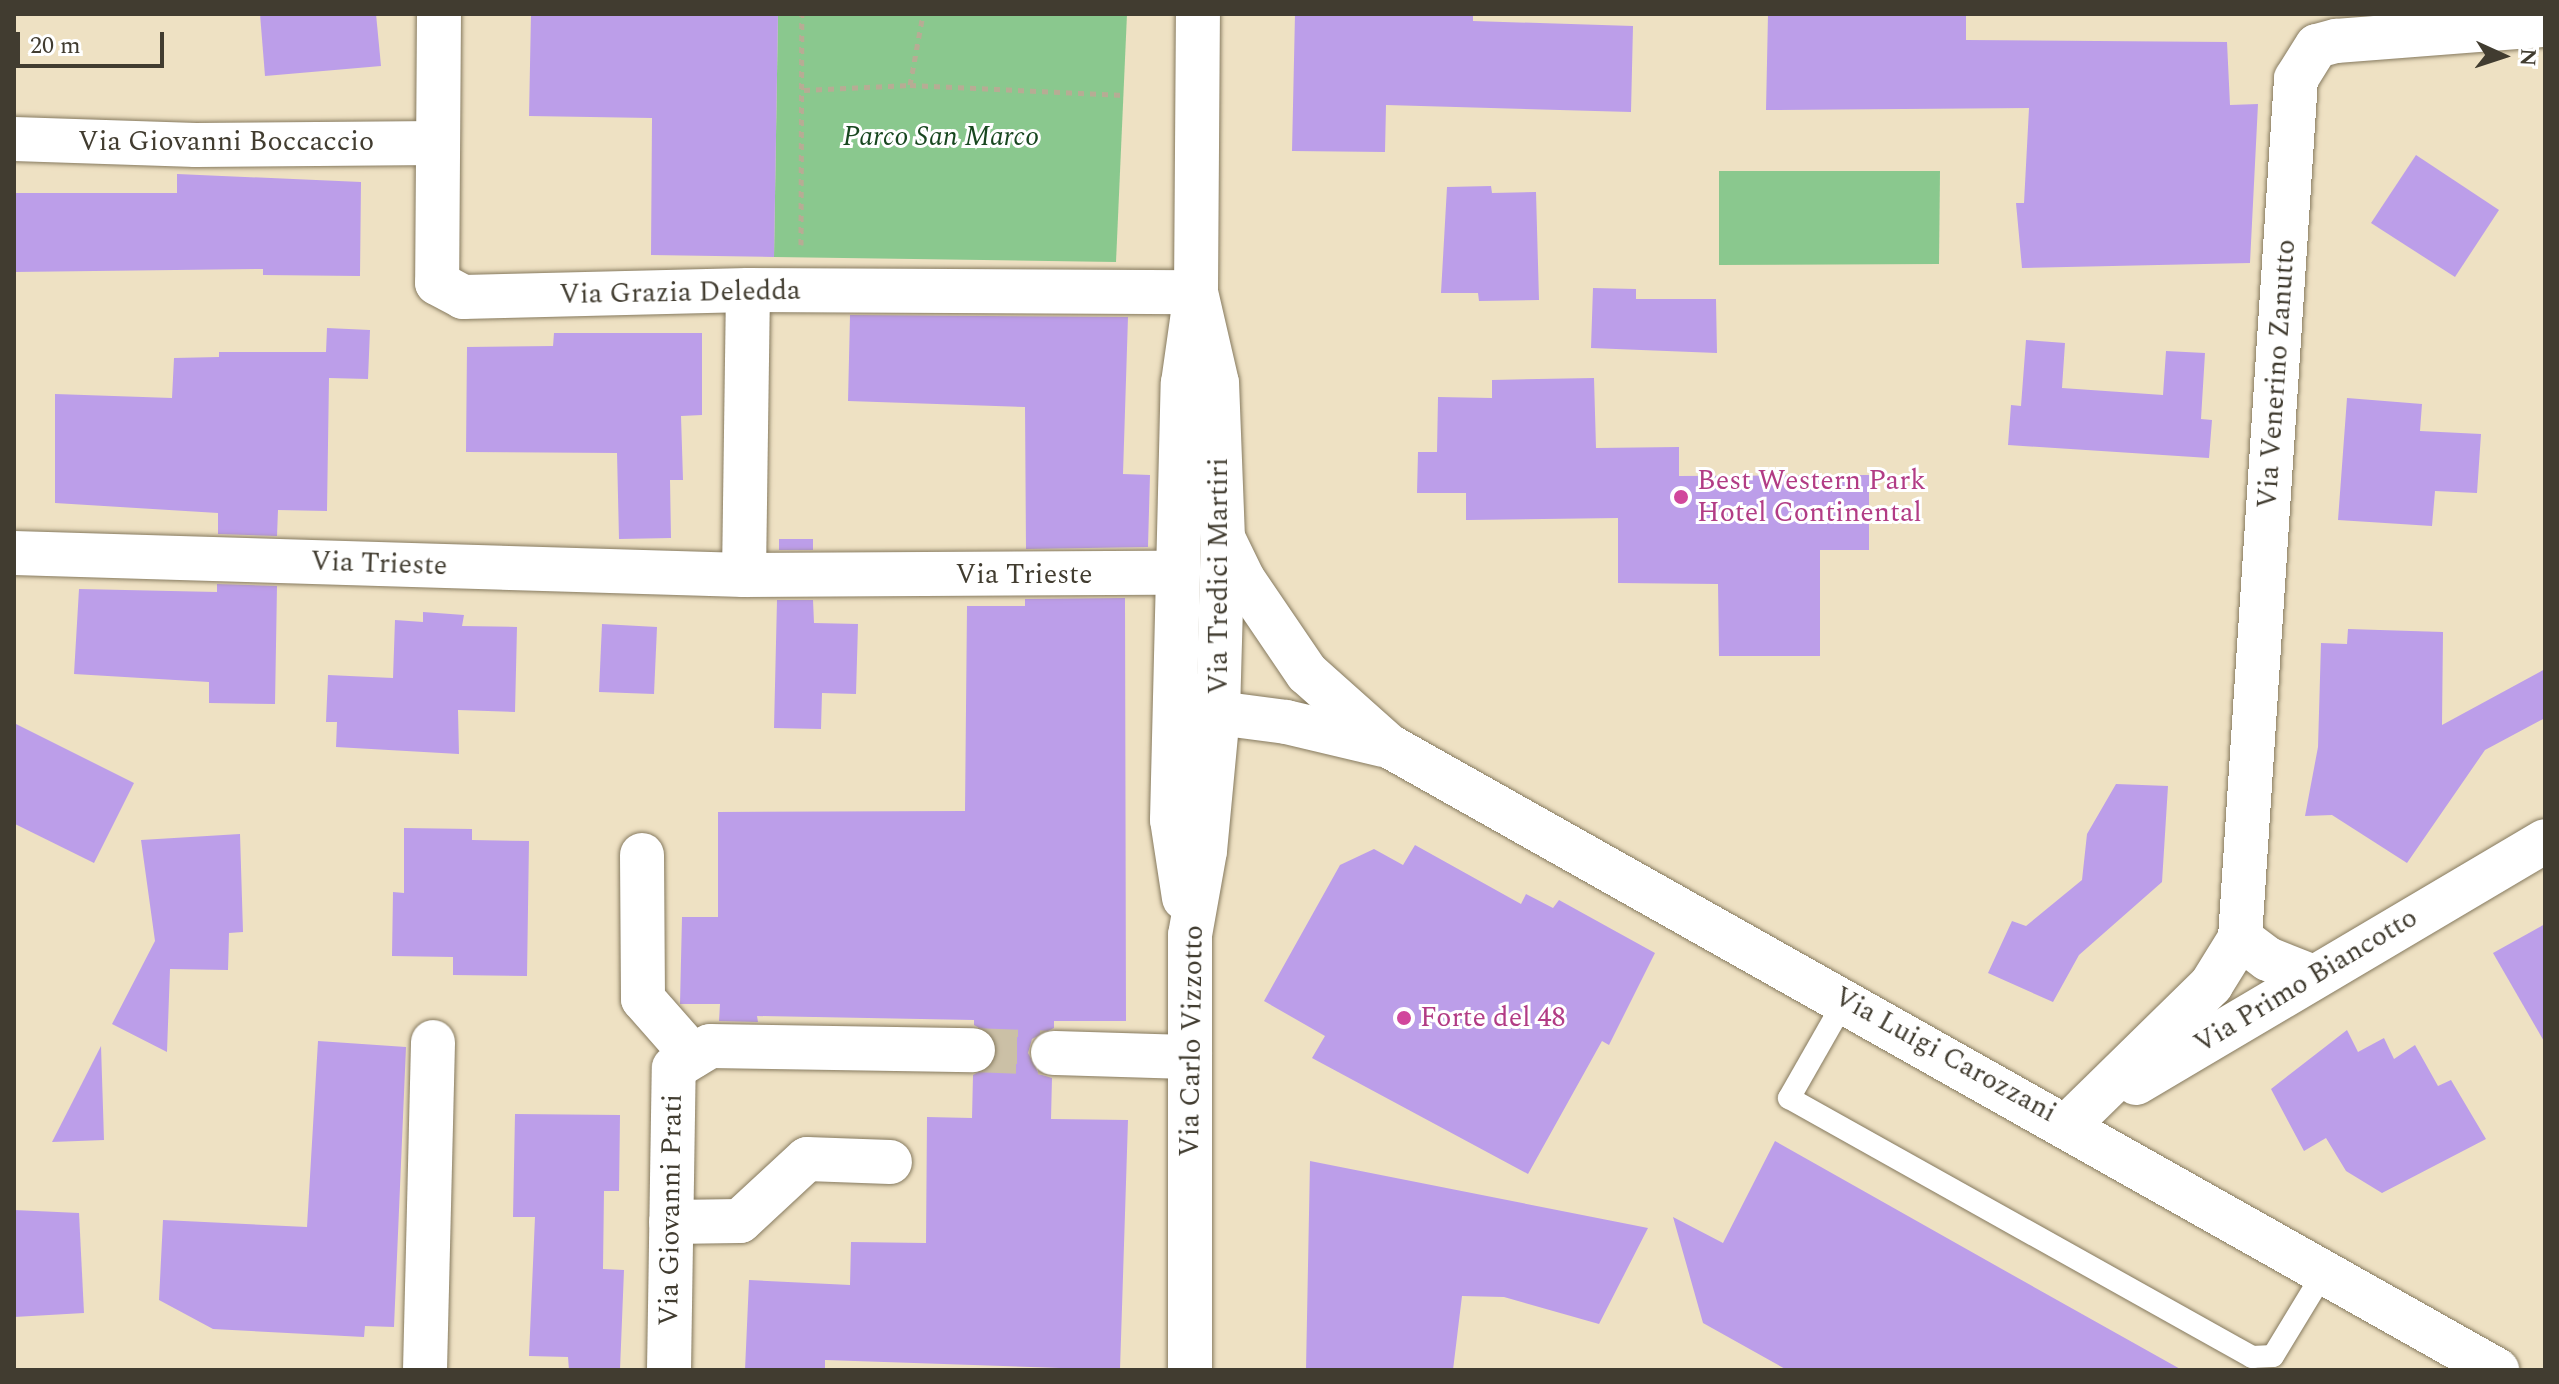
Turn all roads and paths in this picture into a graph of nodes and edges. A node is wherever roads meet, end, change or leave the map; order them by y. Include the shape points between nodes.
1 (439, 14) edge
2 (802, 14) edge
3 (923, 14) edge
4 (1198, 14) edge
5 (2545, 25) edge
6 (910, 85) junction
7 (804, 90) junction
8 (1124, 95) dead end
9 (14, 139) edge
10 (438, 143) junction
11 (748, 290) junction
12 (800, 292) junction
13 (1196, 292) junction
14 (1182, 432) junction
15 (1223, 538) junction
16 (14, 553) edge
17 (1160, 573) dead end
18 (744, 575) junction
19 (1208, 647) junction
20 (1307, 673) junction
21 (1175, 703) junction
22 (1218, 713) junction
23 (1389, 746) junction
24 (2545, 841) edge
25 (642, 855) dead end
26 (1190, 935) junction
27 (2240, 938) junction
28 (2311, 976) junction
29 (1845, 1000) junction
30 (433, 1042) dead end
31 (973, 1050) tunnel mouth
32 (1053, 1053) tunnel mouth
33 (693, 1056) junction
34 (1190, 1057) junction
35 (2069, 1124) junction
36 (890, 1162) dead end
37 (671, 1222) junction
38 (2324, 1272) junction
39 (425, 1370) edge
40 (669, 1370) edge
41 (1190, 1370) edge
42 (2497, 1370) edge

1 - 10 street, Via Grazia Deledda
2 - 7 path
3 - 6 path
4 - 13 street, Via Tredici Martiri
5 - 27 street, Via Venerino Zanutto via 2336,41 2317,46 2296,79
6 - 7 path
6 - 8 path
7 - 12 path
9 - 10 street, Via Giovanni Boccaccio via 196,145
10 - 11 street, Via Grazia Deledda via 437,283 463,297
11 - 12 street, Via Grazia Deledda
11 - 18 street
12 - 13 street, Via Grazia Deledda
13 - 14 street, Via Tredici Martiri
13 - 15 street, Via Tredici Martiri via 1217,383
14 - 19 street, Via Tredici Martiri via 1196,467
14 - 21 street, Via Tredici Martiri
15 - 19 street, Via Tredici Martiri
15 - 20 street, Via Luigi Carozzani via 1243,579
16 - 18 street, Via Trieste
17 - 18 street, Via Trieste
19 - 20 street, Via Luigi Carozzani
19 - 21 street
19 - 22 street, Via Tredici Martiri
20 - 23 street, Via Luigi Carozzani
21 - 26 street, Via Tredici Martiri via 1172,820
22 - 23 street, Via Luigi Carozzani via 1286,722
22 - 26 street, Via Carlo Vizzotto via 1205,851
23 - 29 street, Via Luigi Carozzani
24 - 28 street, Via Primo Biancotto
25 - 33 street via 643,999
26 - 34 street, Via Carlo Vizzotto
27 - 28 street via 2268,959
27 - 35 street, Via Venerino Zanutto via 2211,985
28 - 35 street, Via Primo Biancotto
29 - 35 street, Via Luigi Carozzani
29 - 38 lane via 1789,1098 2252,1357 2273,1356
30 - 39 street
31 - 33 street, Via Giovanni Prati via 710,1046
32 - 34 street
33 - 37 street, Via Giovanni Prati via 674,1068
34 - 41 street, Via Carlo Vizzotto
35 - 38 street, Via Luigi Carozzani
36 - 37 street via 807,1159 740,1221
37 - 40 street, Via Giovanni Prati
38 - 42 street, Via Luigi Carozzani

